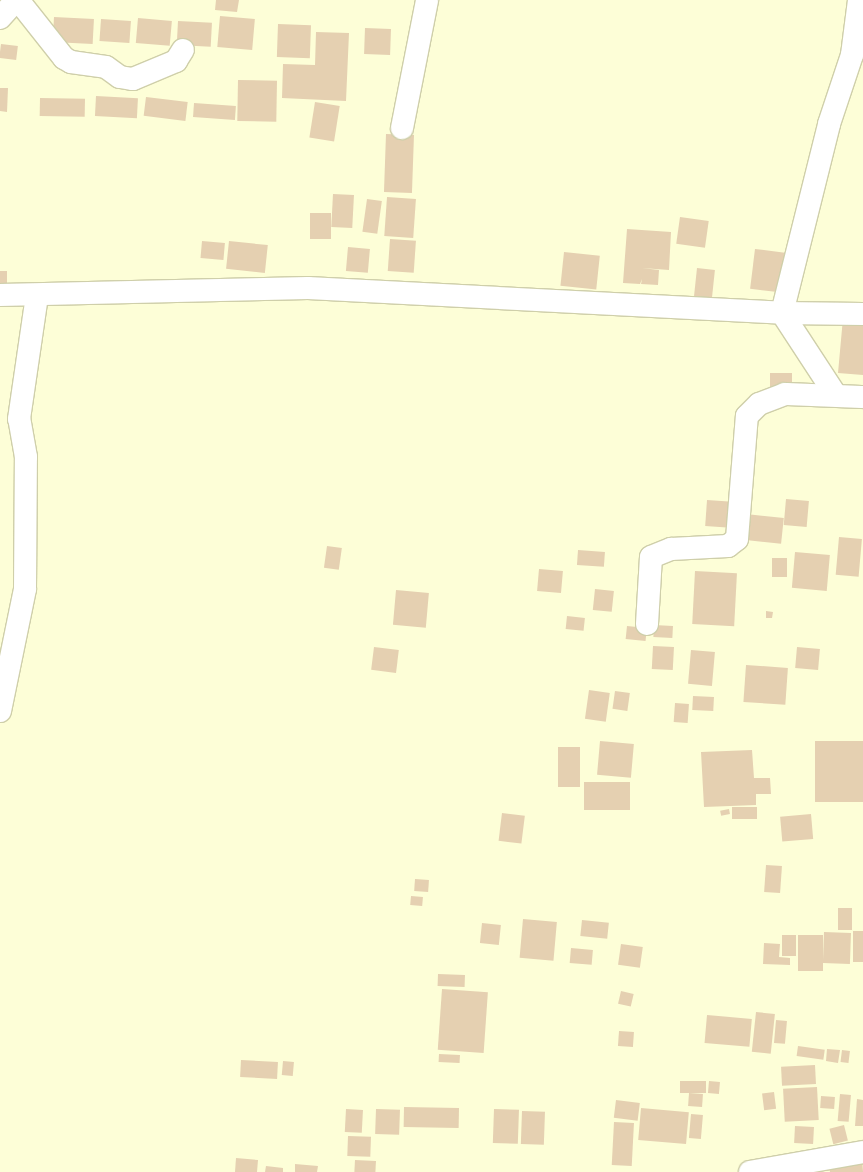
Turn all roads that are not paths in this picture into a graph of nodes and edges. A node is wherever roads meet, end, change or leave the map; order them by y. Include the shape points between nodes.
1 (17, 0) edge
2 (427, 0) edge
3 (859, 0) edge
4 (0, 18) edge
5 (183, 50) dead end
6 (858, 56) edge
7 (402, 128) dead end
8 (37, 295) junction
9 (0, 296) edge
10 (782, 313) junction
11 (863, 314) edge
12 (835, 394) junction
13 (863, 396) edge
14 (647, 624) dead end
15 (0, 711) edge
16 (863, 1152) edge
17 (750, 1172) edge

1 - 4 street
1 - 5 street via 64,58 106,67 120,77 133,79 176,61
2 - 7 street
3 - 6 street
6 - 10 street via 813,181
8 - 9 street
8 - 10 street via 308,288
8 - 15 street via 19,407 26,457 25,590
10 - 11 street
10 - 12 street
12 - 13 street
12 - 14 street via 785,394 759,404 747,416 737,539 728,546 671,549 651,557
16 - 17 street

